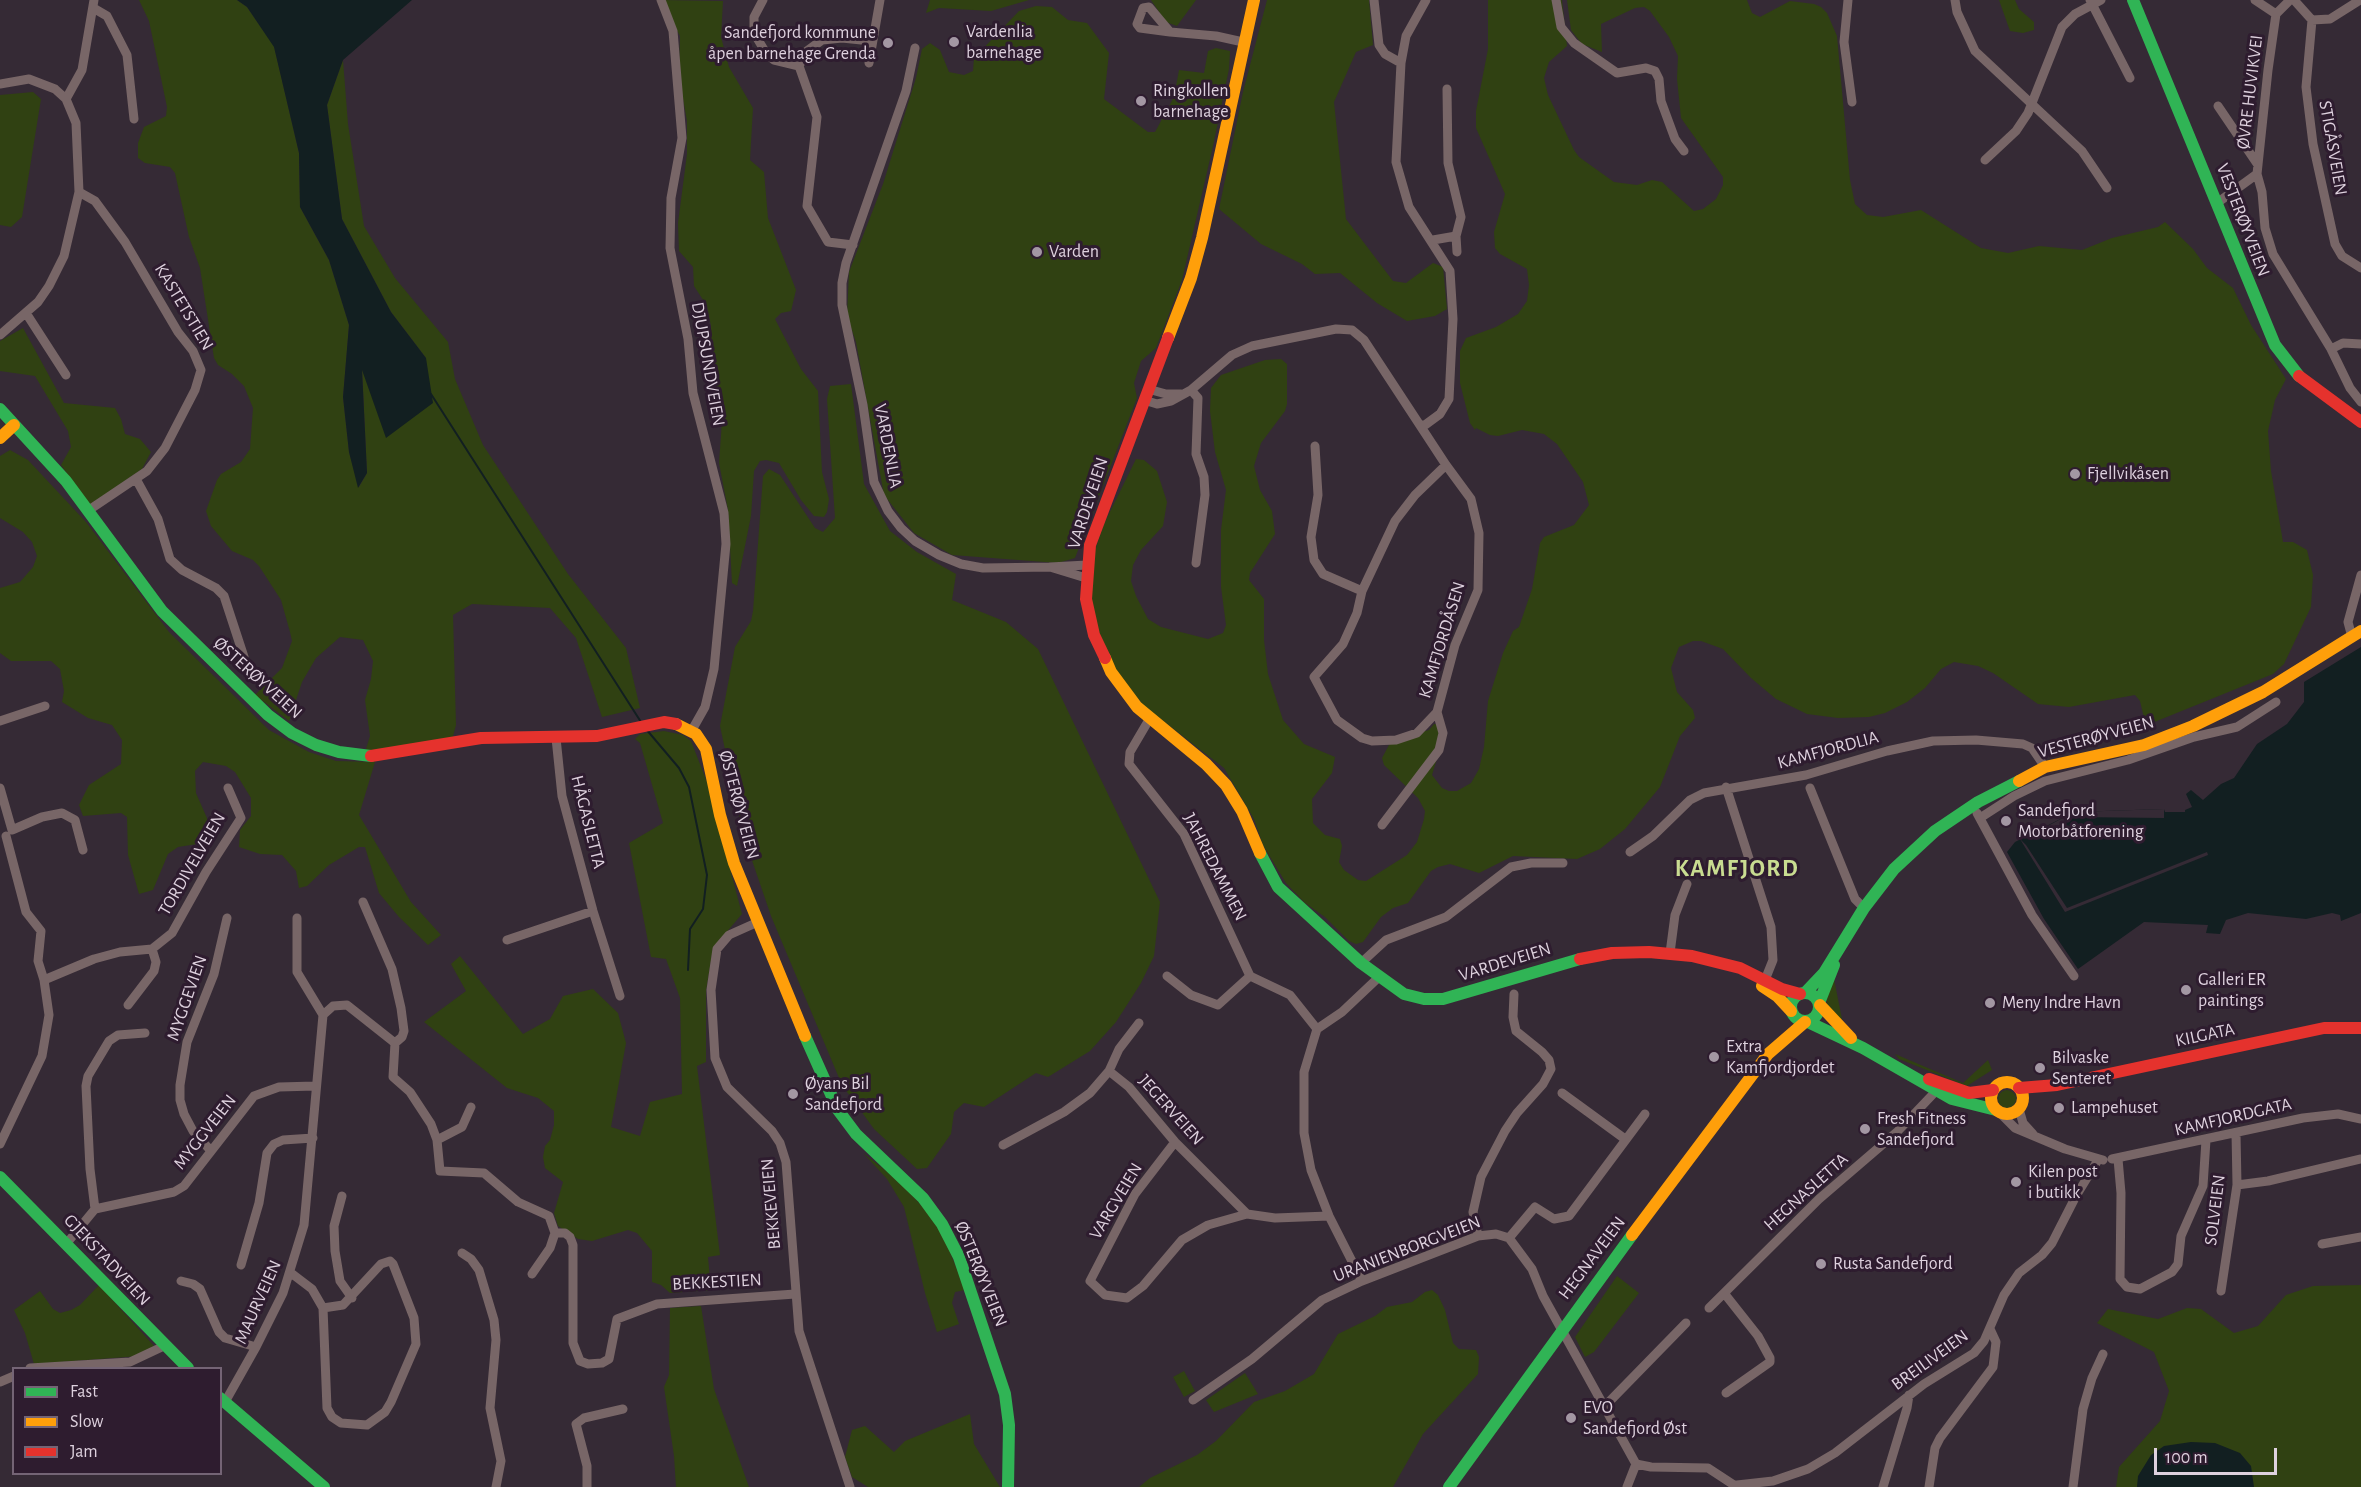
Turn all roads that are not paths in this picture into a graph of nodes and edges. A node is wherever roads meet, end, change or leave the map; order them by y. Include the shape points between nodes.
1 (660, 0) edge
2 (763, 0) edge
3 (880, 0) edge
4 (1254, 0) edge
5 (1374, 0) edge
6 (1426, 0) edge
7 (1557, 0) edge
8 (1848, 0) edge
9 (1954, 0) edge
10 (2133, 0) edge
11 (2255, 0) edge
12 (2292, 0) edge
13 (2360, 0) edge
14 (2094, 1) edge
15 (94, 5) edge
16 (2276, 14) junction
17 (2312, 20) junction
18 (1170, 32) dead end
19 (871, 41) junction
20 (1243, 42) junction
21 (915, 48) dead end
22 (869, 63) dead end
23 (1401, 63) junction
24 (799, 66) junction
25 (2130, 78) dead end
26 (0, 84) edge
27 (1447, 88) dead end
28 (66, 99) junction
29 (1852, 102) dead end
30 (2033, 103) junction
31 (2218, 106) dead end
32 (134, 119) dead end
33 (1684, 152) dead end
34 (1985, 160) dead end
35 (2258, 170) junction
36 (2107, 188) dead end
37 (78, 192) junction
38 (2217, 203) junction
39 (1456, 236) junction
40 (1432, 240) junction
41 (853, 245) junction
42 (1457, 252) dead end
43 (2361, 268) edge
44 (26, 313) junction
45 (0, 335) edge
46 (2361, 344) edge
47 (2331, 350) junction
48 (66, 375) dead end
49 (1187, 392) junction
50 (1146, 394) junction
51 (2361, 402) edge
52 (2, 411) edge
53 (2361, 422) edge
54 (14, 425) junction
55 (1420, 425) junction
56 (0, 438) edge
57 (1316, 446) dead end
58 (1446, 465) junction
59 (136, 479) junction
60 (89, 510) junction
61 (1196, 563) dead end
62 (1087, 565) junction
63 (1050, 567) junction
64 (2361, 575) edge
65 (1086, 578) junction
66 (1362, 591) junction
67 (2357, 634) edge
68 (244, 657) dead end
69 (2276, 702) dead end
70 (45, 706) dead end
71 (1437, 712) junction
72 (1150, 718) junction
73 (0, 721) edge
74 (692, 730) junction
75 (556, 738) junction
76 (2045, 767) junction
77 (1726, 787) junction
78 (0, 788) edge
79 (228, 788) dead end
80 (1810, 789) dead end
81 (1972, 805) junction
82 (1980, 818) junction
83 (1382, 825) dead end
84 (6, 835) edge
85 (84, 850) dead end
86 (1630, 852) dead end
87 (1563, 863) dead end
88 (1687, 884) dead end
89 (363, 902) dead end
90 (1864, 908) junction
91 (593, 911) junction
92 (227, 918) dead end
93 (297, 918) dead end
94 (758, 922) junction
95 (507, 940) dead end
96 (1841, 947) junction
97 (152, 949) junction
98 (1670, 953) junction
99 (1361, 963) junction
100 (1167, 976) dead end
101 (1250, 976) junction
102 (2074, 976) dead end
103 (1378, 978) junction
104 (44, 980) junction
105 (1764, 983) junction
106 (1802, 993) junction
107 (1515, 994) dead end
108 (620, 996) dead end
109 (1820, 1004) junction
110 (128, 1005) dead end
111 (1791, 1011) junction
112 (323, 1015) junction
113 (1807, 1022) junction
114 (1139, 1023) dead end
115 (2361, 1028) edge
116 (1317, 1029) junction
117 (145, 1033) dead end
118 (395, 1043) junction
119 (1863, 1048) junction
120 (1768, 1054) junction
121 (1900, 1068) junction
122 (1110, 1071) junction
123 (2057, 1085) junction
124 (315, 1086) junction
125 (2019, 1088) junction
126 (1993, 1090) junction
127 (1936, 1091) junction
128 (1562, 1093) dead end
129 (2021, 1105) junction
130 (471, 1107) dead end
131 (1998, 1112) junction
132 (1645, 1113) dead end
133 (2361, 1119) edge
134 (2236, 1133) junction
135 (314, 1138) junction
136 (2036, 1138) junction
137 (1626, 1139) junction
138 (437, 1140) junction
139 (2206, 1140) junction
140 (1175, 1142) junction
141 (0, 1144) edge
142 (1003, 1145) dead end
143 (211, 1150) junction
144 (2108, 1159) junction
145 (2361, 1160) edge
146 (0, 1177) edge
147 (2237, 1185) junction
148 (342, 1196) dead end
149 (95, 1209) junction
150 (1247, 1214) junction
151 (1329, 1216) junction
152 (555, 1233) junction
153 (1478, 1236) junction
154 (2361, 1237) edge
155 (1509, 1238) junction
156 (67, 1243) junction
157 (2322, 1244) dead end
158 (462, 1252) dead end
159 (241, 1265) dead end
160 (291, 1273) junction
161 (532, 1274) dead end
162 (181, 1281) dead end
163 (1362, 1281) junction
164 (2222, 1291) dead end
165 (1724, 1293) junction
166 (795, 1294) junction
167 (352, 1298) junction
168 (323, 1308) junction
169 (1709, 1308) dead end
170 (1686, 1323) dead end
171 (1562, 1329) junction
172 (1990, 1329) junction
173 (164, 1346) junction
174 (256, 1347) junction
175 (2103, 1354) dead end
176 (47, 1367) edge
177 (187, 1367) edge
178 (1726, 1393) dead end
179 (1909, 1395) junction
180 (223, 1400) edge
181 (1193, 1400) dead end
182 (1606, 1405) junction
183 (623, 1409) dead end
184 (1636, 1464) junction
185 (1737, 1486) edge
186 (324, 1487) edge
187 (496, 1487) edge
188 (587, 1487) edge
189 (850, 1487) edge
190 (1008, 1487) edge
191 (1449, 1487) edge
192 (1627, 1487) edge
193 (1883, 1487) edge
194 (1929, 1487) edge
195 (2073, 1487) edge

1 - 74 street, DJUPSUNDVEIEN via 674,42 682,138 671,206 670,248 688,339 693,393 724,513 726,544 714,669 705,707
2 - 24 street via 754,17 754,33 774,60
3 - 19 street
4 - 20 main road, VARDEVEIEN
5 - 23 street via 1379,45 1385,54
6 - 23 street via 1406,36
7 - 33 street via 1561,27 1574,43 1617,73 1647,68 1658,75 1660,101
8 - 29 street via 1844,42
9 - 30 street via 1976,51
10 - 38 main road, VESTERØYVEIEN
11 - 16 street, ØVRE HUVIKVEI
12 - 16 street, ØVRE HUVIKVEI
12 - 17 street
13 - 17 street via 2330,19
14 - 25 street
14 - 30 street via 2062,27
15 - 28 street via 82,70
15 - 32 street via 107,15 127,55
16 - 35 street, ØVRE HUVIKVEI
17 - 43 street, STIGÅSVEIEN via 2306,87 2313,144 2335,244 2342,256
18 - 20 street
19 - 22 street
19 - 24 street via 822,40 807,51
20 - 50 main road, VARDEVEIEN via 1191,278
21 - 41 street, VARDENLIA via 906,92
23 - 40 street via 1396,162 1409,207
24 - 41 street via 817,117 807,206 828,242
26 - 28 street via 29,79 55,89
27 - 39 street via 1448,163 1461,211
28 - 37 street via 76,123
30 - 34 street via 2016,131
30 - 36 street via 2082,151
31 - 35 street
35 - 38 street
35 - 47 street via 2267,240
37 - 44 street via 64,256 50,286
37 - 59 street, KASTETSTIEN via 95,201 125,242 178,332 194,351 201,370 165,448
38 - 53 main road, VESTERØYVEIEN via 2275,345 2300,377
39 - 40 street
39 - 42 street
40 - 55 street via 1450,271 1452,283 1450,387 1444,410
41 - 63 street, VARDENLIA via 843,273 842,305 874,482 888,511 915,541 961,564 983,568
44 - 45 street
44 - 48 street
46 - 47 street via 2343,343
47 - 51 street
49 - 50 street, KAMFJORDÅSEN via 1157,404
49 - 55 street, KAMFJORDÅSEN via 1222,362 1252,346 1346,329 1364,340
49 - 61 street via 1198,398 1196,454 1204,477
50 - 62 main road, VARDEVEIEN via 1093,532
52 - 54 main road, ØSTERØYVEIEN
54 - 56 main road
54 - 60 main road, ØSTERØYVEIEN
55 - 58 street, KAMFJORDÅSEN
57 - 66 street via 1318,495 1311,537 1314,560 1323,574
58 - 66 street, KAMFJORDÅSEN via 1401,513
58 - 71 street, KAMFJORDÅSEN via 1475,508 1480,560 1478,590 1455,645
59 - 60 street, KASTETSTIEN
59 - 68 street via 158,519 170,559 224,596
60 - 75 main road, ØSTERØYVEIEN via 162,611 268,716 304,739 339,753 376,757 481,738
62 - 63 street, VARDENLIA
62 - 65 main road, VARDEVEIEN
63 - 65 street, VARDENLIA
64 - 67 street via 2348,622
65 - 72 main road, VARDEVEIEN via 1088,613 1100,650 1123,690
66 - 71 street, KAMFJORDÅSEN via 1343,644 1314,677 1324,700 1346,728 1362,738 1382,742 1417,733
67 - 76 main road, VESTERØYVEIEN via 2263,692 2193,726 2144,745
69 - 82 street via 2237,727 2045,781
70 - 73 street
71 - 83 street via 1443,734 1439,750
72 - 99 main road, VARDEVEIEN via 1226,785 1278,886
72 - 101 street, JAHREDAMMEN via 1130,752 1129,764 1184,834
74 - 75 main road, ØSTERØYVEIEN via 671,722
74 - 94 main road, ØSTERØYVEIEN via 708,755 727,838
75 - 91 street, HÅGASLETTA via 562,796
76 - 77 street, KAMFJORDLIA via 2032,748 2023,744 1933,741 1797,777
76 - 81 main road, VESTERØYVEIEN
77 - 86 street, KAMFJORDLIA via 1690,800
77 - 105 street via 1771,927 1773,960
78 - 84 street
79 - 97 street, TORDIVELVEIEN via 241,818 172,933
80 - 90 street via 1855,899
81 - 82 street
81 - 90 main road, VESTERØYVEIEN via 1909,854
82 - 102 street via 2032,915
84 - 85 street via 42,817 62,813 75,819
84 - 104 street via 26,912 41,931 38,962
87 - 99 street via 1511,867 1446,917 1386,940
88 - 98 street via 1675,915
89 - 118 street via 392,969 404,1031
90 - 96 main road, VESTERØYVEIEN
91 - 95 street
91 - 108 street, HÅGASLETTA
92 - 143 street, MYGGEVIEN via 214,974 187,1042 180,1085 184,1114
93 - 112 street via 297,972
94 - 166 street, BEKKEVEIEN via 729,935 717,949 711,990 712,1033 715,1058 727,1087 780,1143 786,1162
94 - 190 main road, ØSTERØYVEIEN via 818,1071 838,1110 856,1134 923,1198 959,1257 1005,1394
96 - 106 main road, VESTERØYVEIEN via 1824,973
96 - 109 main road, VESTERØYVEIEN
97 - 104 street via 120,952
97 - 110 street via 154,971
98 - 103 main road, VARDEVEIEN via 1627,952 1590,957 1443,999 1415,998
98 - 105 main road, VARDEVEIEN via 1730,967
99 - 103 main road, VARDEVEIEN
100 - 101 street via 1191,995 1218,1005
101 - 116 street via 1290,995
103 - 116 street
104 - 141 street via 49,1015 42,1056
105 - 106 main road, VARDEVEIEN
105 - 111 main road, VARDEVEIEN
106 - 109 main road via 1814,996
106 - 111 main road via 1792,1000
107 - 153 street via 1516,1031 1549,1060 1551,1068 1505,1131 1481,1177 1473,1212
109 - 113 main road via 1818,1015
109 - 119 main road
111 - 113 main road via 1796,1019
111 - 120 main road, HEGNAVEIEN
112 - 118 street via 333,1006 347,1005
112 - 124 street, MAURVEIEN
113 - 119 main road
113 - 120 main road, HEGNAVEIEN
114 - 122 street via 1119,1049
115 - 123 main road, KILGATA via 2324,1028
116 - 151 street via 1304,1072 1304,1133 1311,1170
117 - 149 street via 118,1035 108,1041 88,1076
118 - 138 street via 393,1077 410,1092
119 - 121 main road
120 - 171 main road, HEGNAVEIEN
121 - 126 main road via 1960,1091
121 - 127 main road
122 - 140 street, JEGERVEIEN via 1129,1087
122 - 142 street via 1064,1113
123 - 125 main road, KILGATA
123 - 129 main road, KILGATA
124 - 135 street, MAURVEIEN
124 - 143 street, MYGGVEIEN via 279,1087 254,1096
125 - 126 main road via 2005,1082
125 - 129 main road
126 - 131 main road via 1991,1100
127 - 131 main road
127 - 165 street, HEGNASLETTA
128 - 137 street
129 - 131 main road via 2012,1114
129 - 136 street via 2023,1123
130 - 138 street via 462,1127
131 - 136 street via 2015,1128
132 - 137 street
133 - 134 street, KAMFJORDGATA via 2325,1114
134 - 139 street, KAMFJORDGATA
134 - 147 street, SOLVEIEN
135 - 159 street, MAURVEIEN via 283,1140 267,1153 259,1203
135 - 160 street, MAURVEIEN via 304,1225
136 - 144 street
137 - 155 street via 1569,1216 1554,1219 1535,1207
138 - 152 street via 440,1171 484,1173 518,1202 549,1216
139 - 144 street, KAMFJORDGATA
139 - 144 street via 2203,1186 2181,1236 2178,1264 2172,1272 2140,1289 2127,1287 2120,1279 2121,1193
140 - 150 street, JEGERVEIEN
140 - 150 street, VARGVEIEN via 1135,1194 1090,1281 1105,1294 1127,1298 1143,1286 1189,1234
143 - 149 street, MYGGVEIEN via 195,1174 174,1192
144 - 172 street, BREILIVEIEN via 2076,1196 2052,1243 2019,1273 2004,1295
145 - 147 street
146 - 156 main road, GJEKSTADVEIEN
147 - 164 street, SOLVEIEN
148 - 167 street via 334,1226 335,1251 340,1281
149 - 156 street
150 - 151 street via 1275,1218
151 - 163 street
152 - 161 street
152 - 166 street, BEKKESTIEN via 565,1233 573,1245 573,1342 580,1361 588,1364 609,1359 617,1319 657,1304
153 - 155 street, URANIENBORGVEIEN via 1496,1234
153 - 163 street, URANIENBORGVEIEN
154 - 157 street
155 - 171 street, URANIENBORGVEIEN via 1532,1269
156 - 173 main road, GJEKSTADVEIEN
158 - 187 street via 480,1272 494,1320 490,1408 501,1461
160 - 168 street via 312,1289
160 - 174 street, MAURVEIEN
162 - 174 street via 200,1289 225,1338
163 - 181 street, URANIENBORGVEIEN via 1312,1306 1252,1359
165 - 169 street, HEGNASLETTA
165 - 178 street via 1770,1358 1770,1362
166 - 189 street, BEKKEVEIEN via 799,1331
167 - 168 street via 343,1305
167 - 168 street via 381,1264 390,1261 414,1318 417,1344 392,1402 367,1425 341,1423 327,1408
170 - 182 street
171 - 182 street, URANIENBORGVEIEN
171 - 191 main road, HEGNAVEIEN
172 - 179 street, BREILIVEIEN via 1974,1353
172 - 194 street via 1996,1341 1993,1367 1940,1437
173 - 176 street via 130,1362
173 - 177 main road, GJEKSTADVEIEN
174 - 180 street, MAURVEIEN
175 - 195 street via 2083,1409
179 - 185 street, BREILIVEIEN via 1835,1454 1808,1469 1773,1481
179 - 193 street
180 - 186 main road
182 - 184 street, URANIENBORGVEIEN
183 - 188 street via 584,1418 576,1424 587,1466
184 - 185 street via 1708,1468
184 - 192 street

